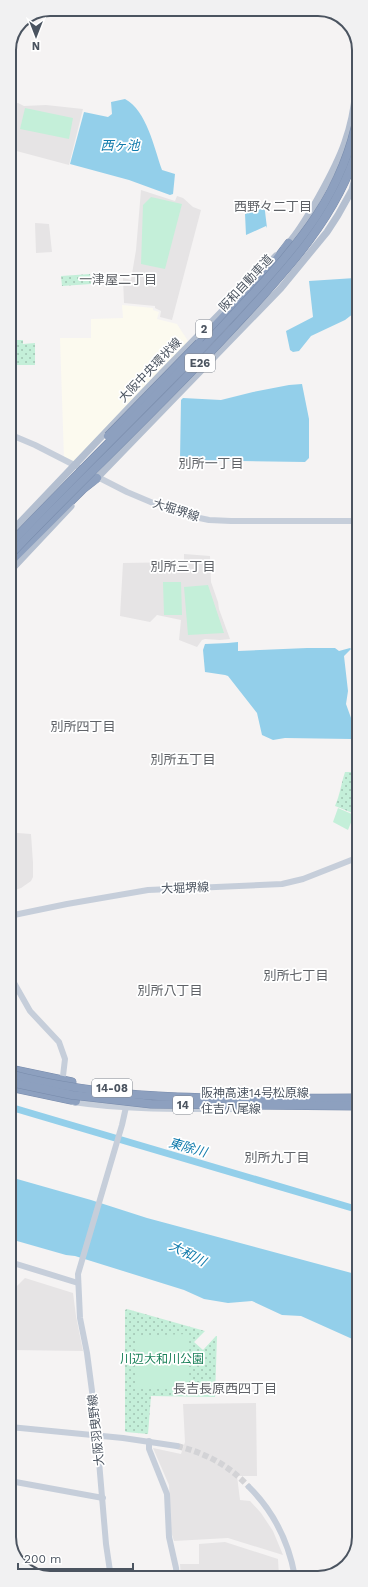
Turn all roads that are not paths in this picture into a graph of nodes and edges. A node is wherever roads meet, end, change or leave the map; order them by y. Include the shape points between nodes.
1 (352, 112) edge
2 (352, 140) edge
3 (352, 164) edge
4 (352, 190) edge
5 (289, 243) junction
6 (16, 437) edge
7 (75, 466) junction
8 (98, 477) junction
9 (74, 479) junction
10 (352, 521) edge
11 (16, 527) edge
12 (16, 538) edge
13 (16, 549) edge
14 (16, 556) edge
15 (16, 565) edge
16 (352, 860) edge
17 (16, 915) edge
18 (16, 985) edge
19 (16, 1071) edge
20 (16, 1071) edge
21 (16, 1075) edge
22 (63, 1076) dead end
23 (16, 1083) edge
24 (16, 1089) edge
25 (16, 1089) edge
26 (129, 1090) junction
27 (352, 1099) edge
28 (352, 1099) edge
29 (152, 1100) junction
30 (126, 1107) junction
31 (352, 1107) edge
32 (352, 1107) edge
33 (16, 1264) edge
34 (78, 1283) junction
35 (16, 1429) edge
36 (97, 1436) junction
37 (149, 1441) junction
38 (177, 1446) tunnel mouth
39 (16, 1482) edge
40 (249, 1487) tunnel mouth
41 (103, 1498) junction
42 (110, 1571) edge
43 (176, 1571) edge
44 (293, 1571) edge

1 - 5 main road, 大阪中央環状線 / 2 via 346,141 338,161
2 - 9 highway, 阪和自動車道 / E26, bridge via 339,176 319,214 293,249 215,335
3 - 13 highway, 阪和自動車道 / E26, bridge via 337,199 299,255 192,372
4 - 8 main road, 2 via 327,232 285,283
5 - 7 main road, 大阪中央環状線 / 2
5 - 9 highway, bridge via 273,264 106,439
6 - 7 main road, 大堀堺線
7 - 8 main road, 大堀堺線
7 - 11 main road, 大阪中央環状線 / 2
8 - 10 main road, 大堀堺線 via 153,503 208,520
8 - 14 highway
8 - 15 main road, 2
9 - 12 highway, 阪和自動車道 / E26, bridge
16 - 17 main road, 大堀堺線 via 303,879 282,884 148,890
18 - 22 main road via 30,1011 59,1042 65,1059
19 - 26 main road, 住吉八尾線 via 69,1083
20 - 29 highway, 14-08, bridge
21 - 29 highway, 阪神高速14号松原線 / 14, bridge via 74,1088
23 - 29 highway, 阪神高速14号松原線 / 14, bridge via 72,1095
24 - 29 highway, bridge via 100,1104
25 - 30 main road, 住吉八尾線 via 72,1102
26 - 27 main road, 住吉八尾線 via 212,1100
26 - 30 main road, 大阪羽曳野線
28 - 29 highway, 阪神高速14号松原線 / 14, bridge
29 - 31 highway, 阪神高速14号松原線 / 14, bridge
30 - 32 main road, 住吉八尾線
30 - 34 main road, 大阪羽曳野線 via 78,1274
33 - 34 main road
34 - 36 main road, 大阪羽曳野線 via 80,1318
35 - 36 main road
36 - 37 main road
36 - 41 main road, 大阪羽曳野線
37 - 38 main road
37 - 43 main road via 149,1448 167,1494 169,1536
39 - 41 main road
40 - 44 main road via 275,1520
41 - 42 main road, 大阪羽曳野線

